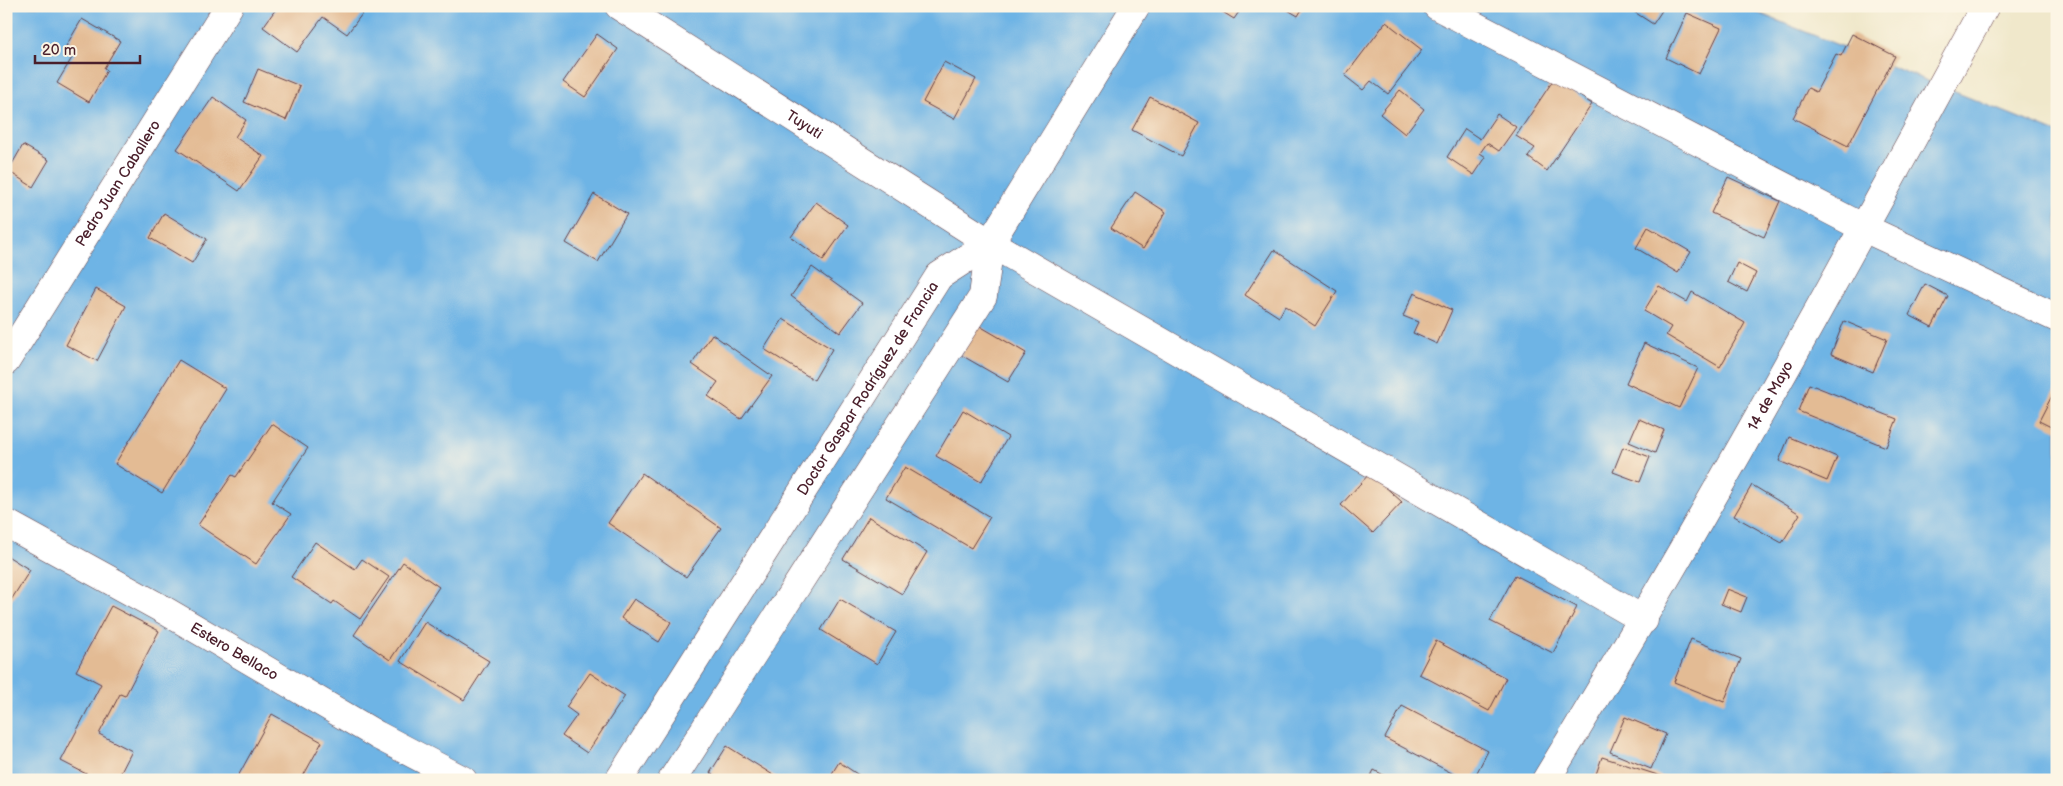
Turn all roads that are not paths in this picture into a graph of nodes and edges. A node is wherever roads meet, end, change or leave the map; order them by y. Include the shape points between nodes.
1 (229, 6) edge
2 (619, 6) edge
3 (1136, 6) edge
4 (1437, 6) edge
5 (1985, 6) edge
6 (1864, 228) junction
7 (990, 243) junction
8 (2057, 318) edge
9 (6, 361) edge
10 (6, 523) edge
11 (1644, 620) junction
12 (463, 780) edge
13 (619, 780) edge
14 (672, 780) edge
15 (1546, 780) edge

1 - 9 street, Pedro Juan Caballero
2 - 7 street, Tuyuti
3 - 7 street
4 - 6 street
5 - 6 street, 14 de Mayo
6 - 8 street
6 - 11 street, 14 de Mayo
7 - 11 street, Tuyuti
7 - 13 street, Doctor Gaspar Rodríguez de Francia via 939,276
7 - 14 street via 983,296
10 - 12 street, Estero Bellaco via 164,610 377,735
11 - 15 street, 14 de Mayo

